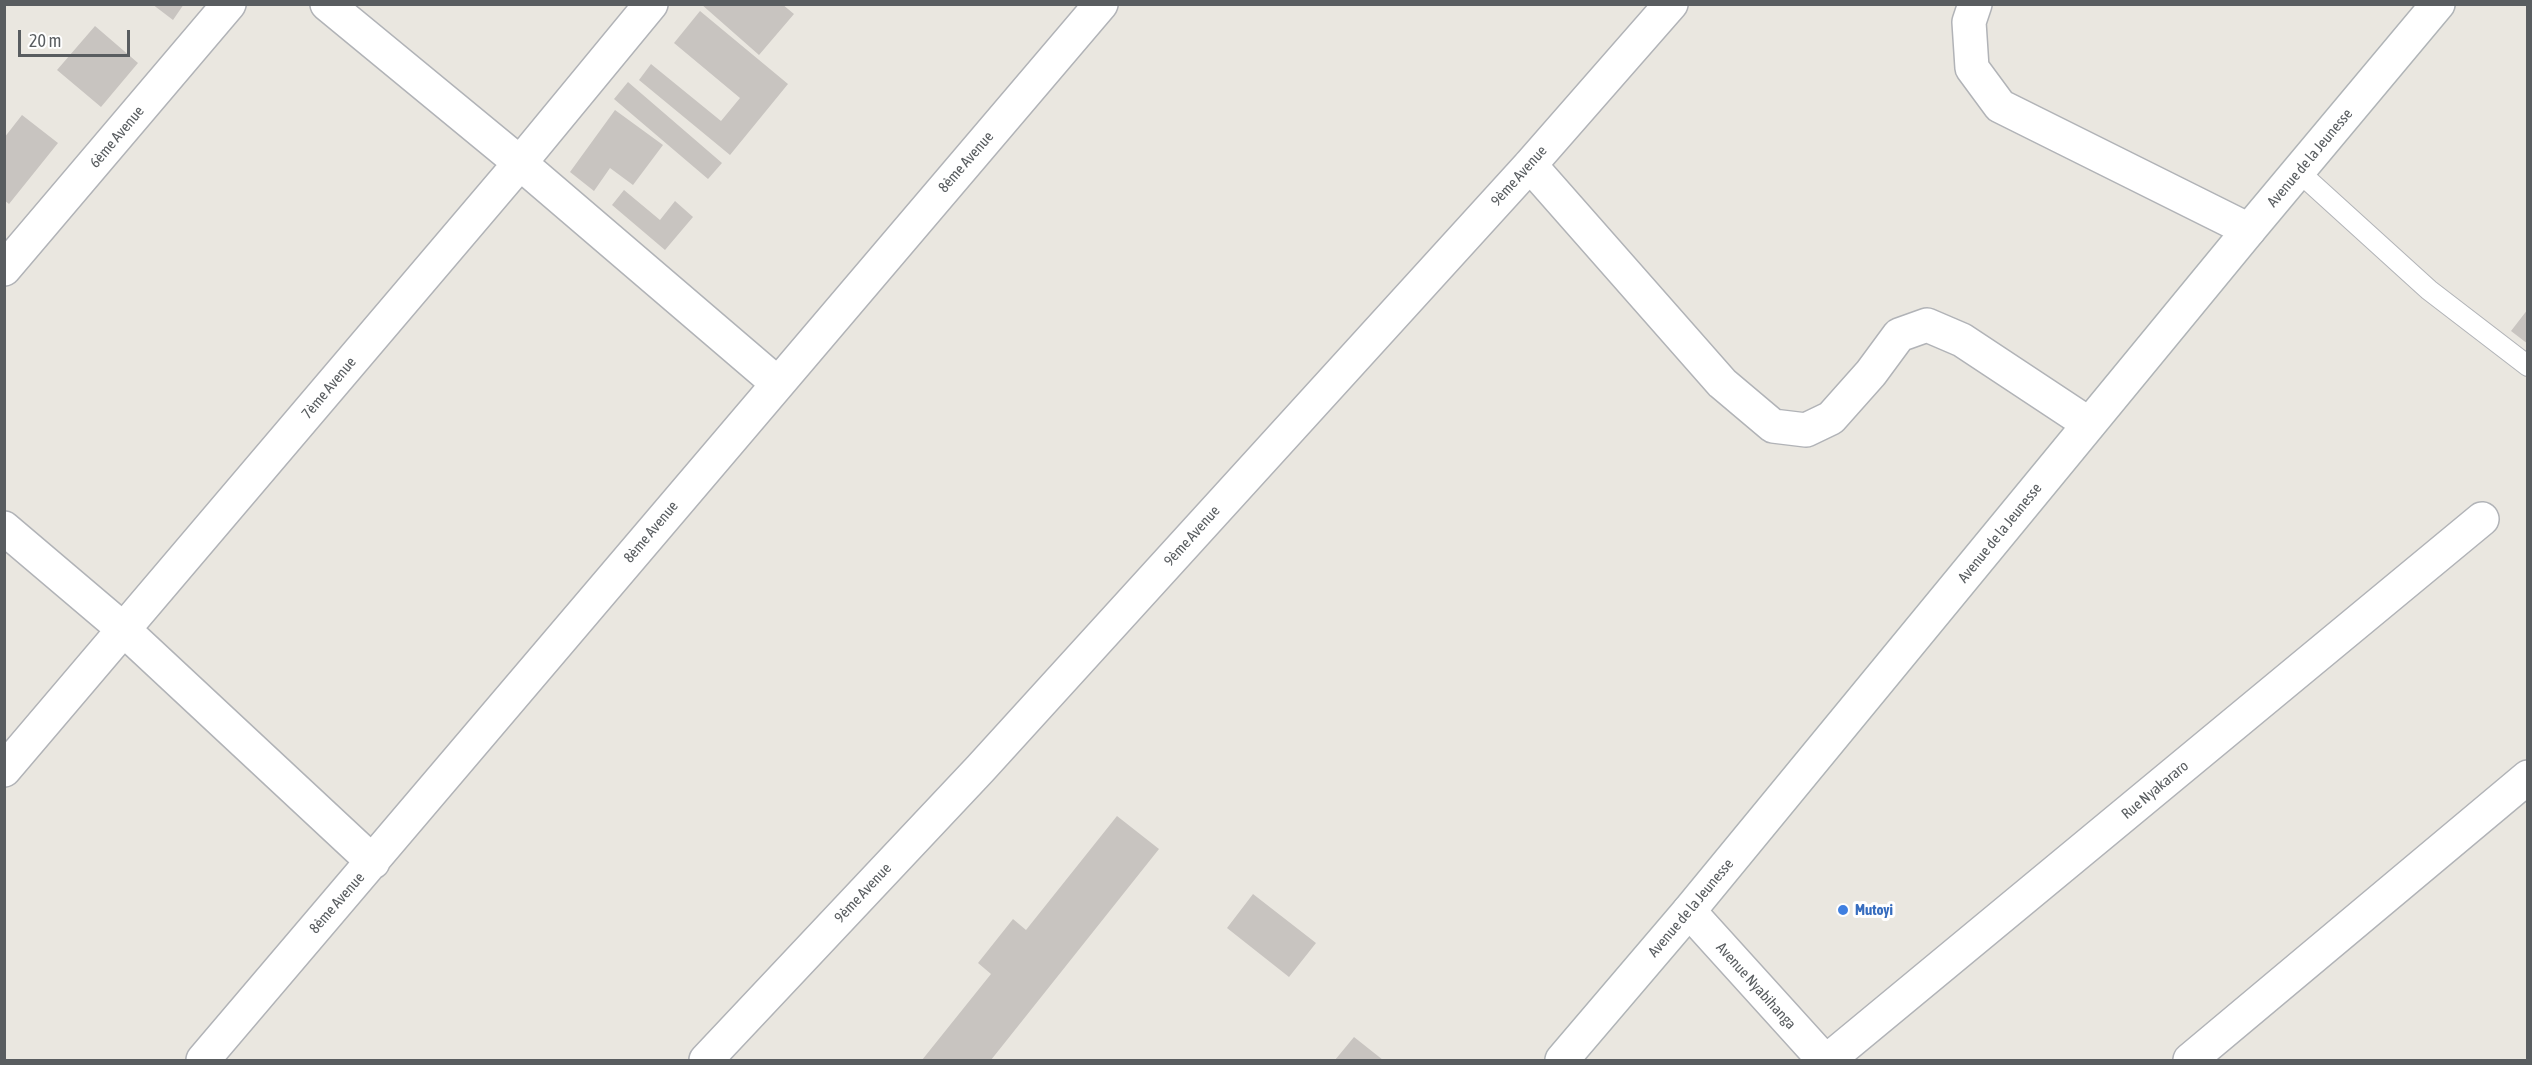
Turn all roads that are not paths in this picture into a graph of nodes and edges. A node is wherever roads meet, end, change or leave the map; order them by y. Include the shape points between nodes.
1 (229, 4) edge
2 (327, 4) edge
3 (651, 4) edge
4 (1101, 4) edge
5 (1671, 4) edge
6 (1975, 4) edge
7 (2438, 4) edge
8 (520, 163) junction
9 (1530, 165) junction
10 (2299, 172) junction
11 (2249, 230) junction
12 (4, 269) edge
13 (2528, 366) edge
14 (777, 383) junction
15 (2089, 424) junction
16 (2482, 519) dead end
17 (4, 528) edge
18 (123, 629) junction
19 (4, 770) edge
20 (2528, 777) edge
21 (373, 862) junction
22 (1689, 911) junction
23 (202, 1060) edge
24 (706, 1060) edge
25 (1562, 1060) edge
26 (1824, 1060) edge
27 (1828, 1060) edge
28 (2190, 1060) edge

1 - 12 street, 6ème Avenue
2 - 8 street
3 - 8 street, 7ème Avenue
4 - 14 street, 8ème Avenue
5 - 9 street, 9ème Avenue
6 - 11 street via 1969,22 1972,68 2000,106
7 - 10 street, Avenue de la Jeunesse
8 - 14 street
8 - 18 street, 7ème Avenue
9 - 15 street via 1722,383 1773,426 1806,430 1831,418 1899,335 1927,325 1962,340
9 - 24 street, 9ème Avenue via 980,769
10 - 11 street, Avenue de la Jeunesse
10 - 13 lane via 2429,290
11 - 15 street, Avenue de la Jeunesse
14 - 21 street, 8ème Avenue
15 - 22 street, Avenue de la Jeunesse
16 - 27 street, Rue Nyakararo
17 - 18 street
18 - 19 street, 7ème Avenue
18 - 21 street
20 - 28 street
21 - 23 street, 8ème Avenue
22 - 25 street, Avenue de la Jeunesse
22 - 26 street, Avenue Nyabihanga

